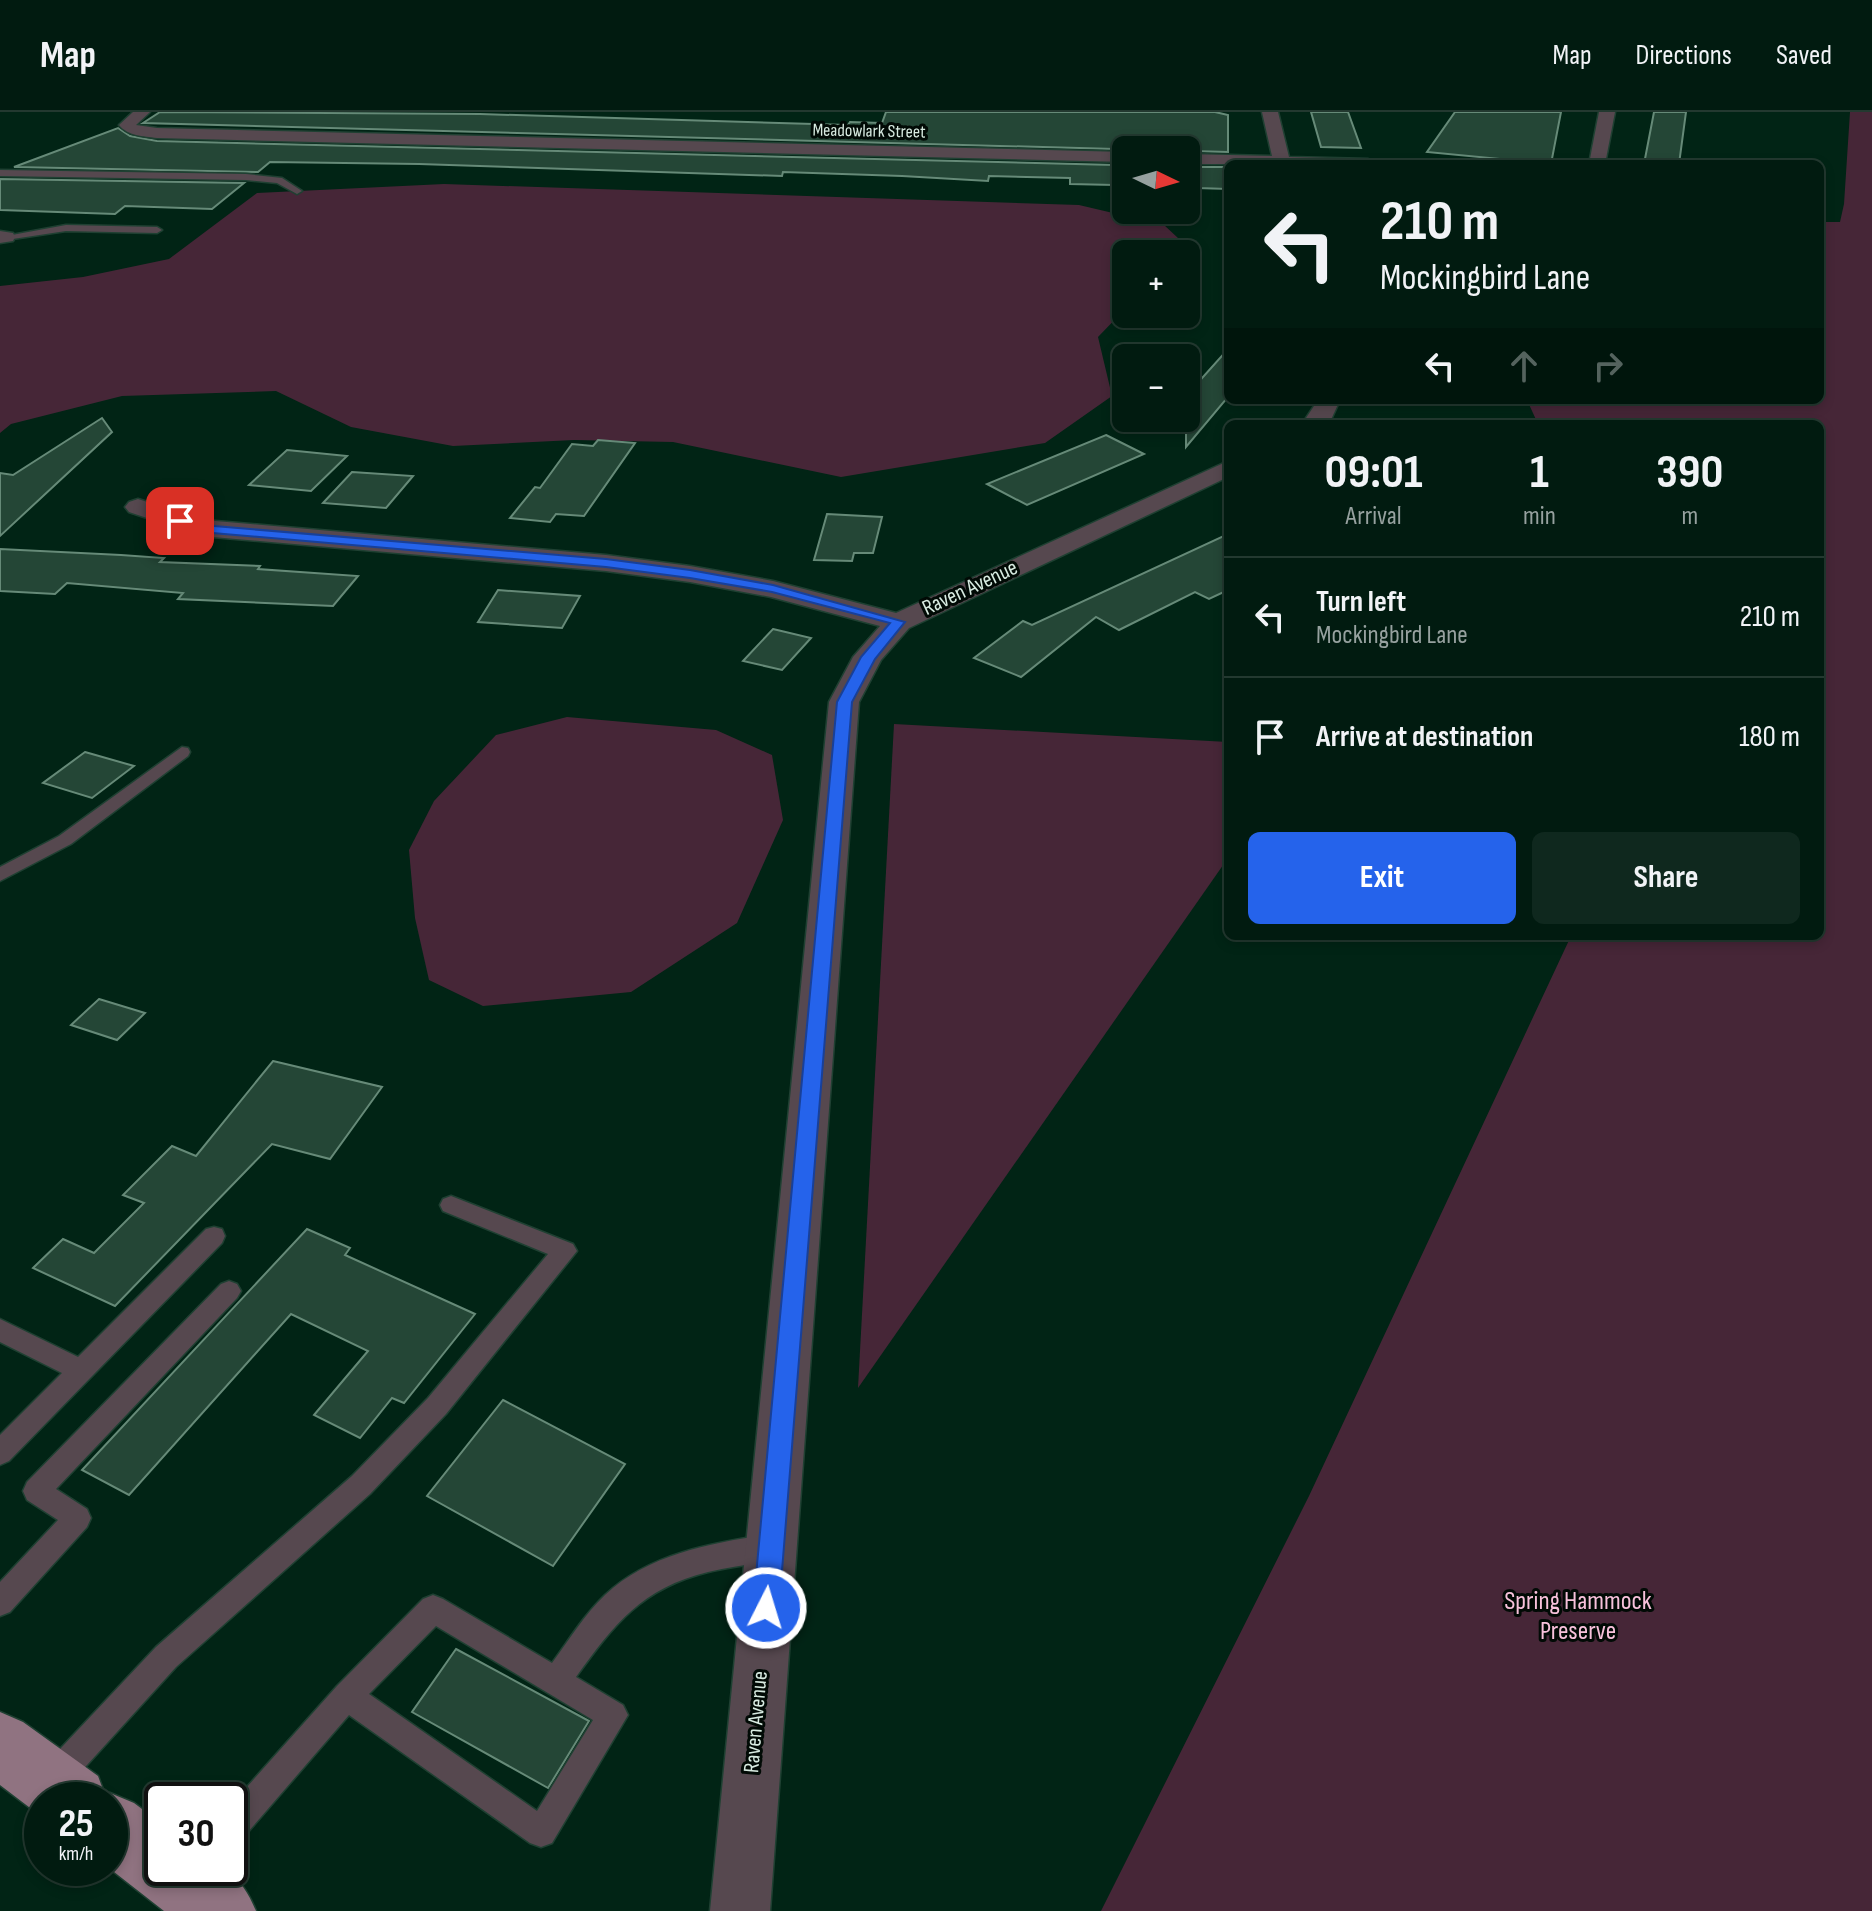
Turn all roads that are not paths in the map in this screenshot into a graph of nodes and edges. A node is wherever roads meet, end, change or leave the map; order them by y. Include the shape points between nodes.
1 (142, 112) edge
2 (1270, 112) edge
3 (1607, 112) edge
4 (1112, 157) edge
5 (1200, 159) edge
6 (1224, 160) edge
7 (1282, 160) edge
8 (1598, 160) edge
9 (0, 173) edge
10 (297, 191) dead end
11 (157, 230) dead end
12 (3, 237) edge
13 (1224, 470) edge
14 (138, 507) dead end
15 (899, 622) junction
16 (182, 752) dead end
17 (0, 875) edge
18 (451, 1205) dead end
19 (214, 1236) dead end
20 (229, 1291) dead end
21 (0, 1330) edge
22 (81, 1371) junction
23 (0, 1453) edge
24 (771, 1547) junction
25 (0, 1602) edge
26 (555, 1682) junction
27 (347, 1696) junction
28 (41, 1776) edge
29 (248, 1809) edge
30 (740, 1911) edge

1 - 4 street, Meadowlark Street via 127,125 157,133
2 - 7 street
3 - 8 street
5 - 6 street
9 - 10 lane via 246,177 279,180
11 - 12 lane via 66,228
13 - 15 street, Raven Avenue
14 - 15 street via 201,528 690,574
15 - 24 street, Raven Avenue via 868,657 844,702
16 - 17 lane via 65,840
18 - 28 lane via 565,1251 437,1406 361,1485
19 - 22 lane
20 - 25 lane via 36,1491 78,1518
21 - 22 lane
22 - 23 lane
24 - 26 lane via 694,1560 654,1578 616,1604
24 - 30 street, Raven Avenue
26 - 27 lane via 433,1609
26 - 27 lane via 613,1715 541,1832
27 - 29 lane

